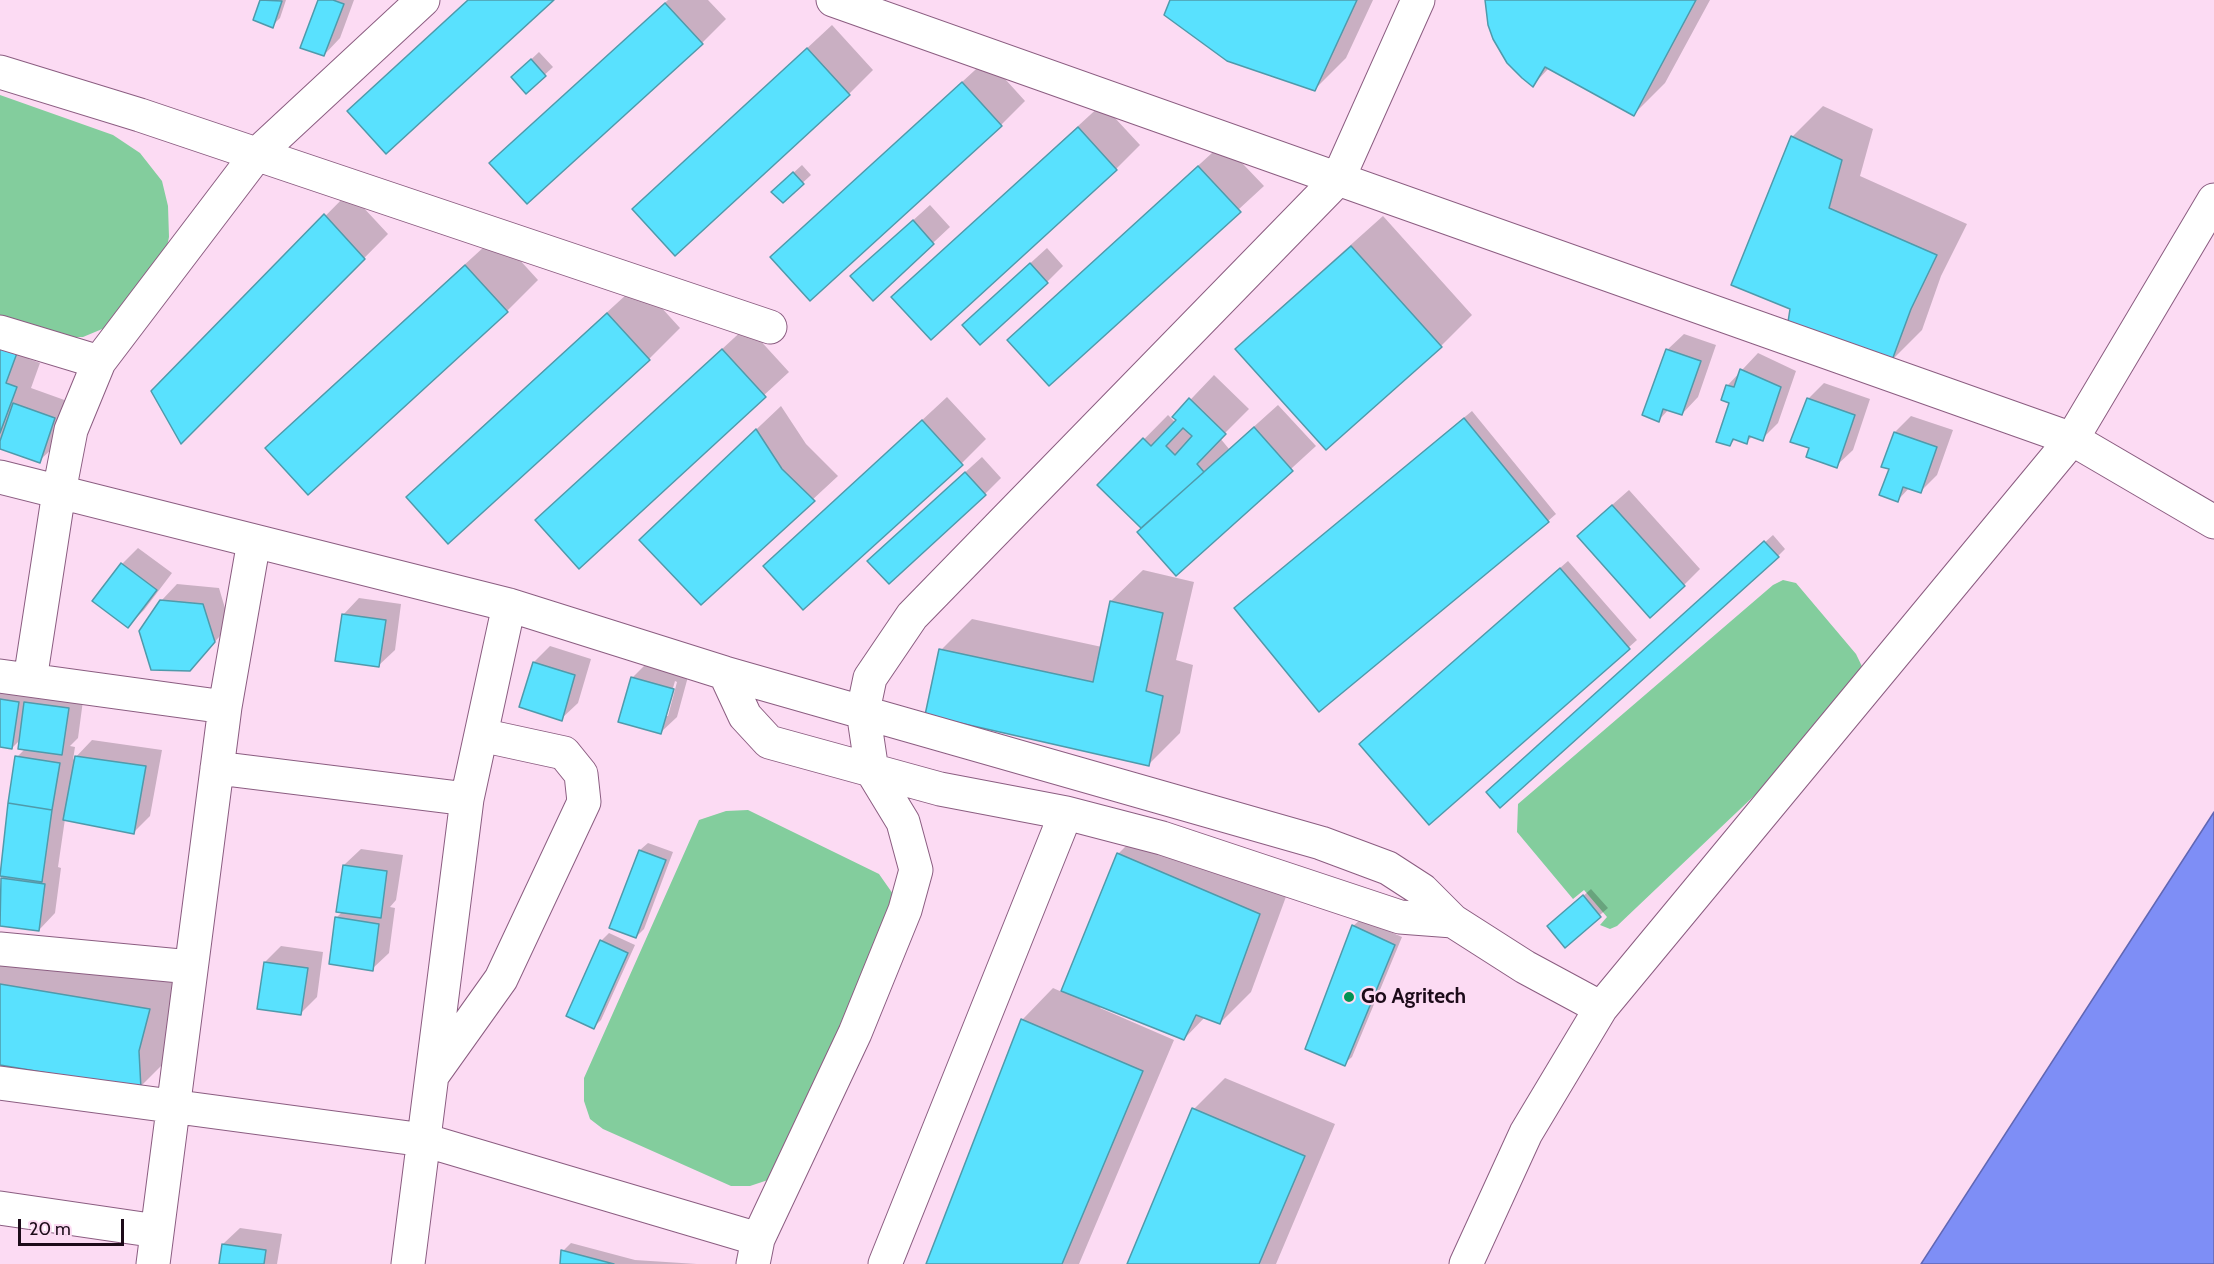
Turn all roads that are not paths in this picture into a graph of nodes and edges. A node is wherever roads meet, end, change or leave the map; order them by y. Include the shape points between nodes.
1 (423, 0) edge
2 (832, 0) edge
3 (1418, 0) edge
4 (0, 72) edge
5 (257, 154) junction
6 (1338, 179) junction
7 (2214, 200) edge
8 (770, 327) dead end
9 (0, 332) edge
10 (99, 362) junction
11 (2072, 439) junction
12 (0, 477) edge
13 (59, 492) junction
14 (2214, 522) edge
15 (254, 541) junction
16 (509, 605) junction
17 (725, 673) junction
18 (15, 678) edge
19 (225, 706) junction
20 (863, 711) junction
21 (481, 735) junction
22 (217, 768) junction
23 (872, 771) junction
24 (467, 799) junction
25 (1171, 801) junction
26 (1066, 813) junction
27 (1247, 822) junction
28 (1162, 838) junction
29 (1233, 861) junction
30 (1453, 921) junction
31 (0, 948) edge
32 (191, 967) junction
33 (1601, 1008) junction
34 (432, 1076) junction
35 (0, 1083) edge
36 (173, 1107) junction
37 (424, 1140) junction
38 (0, 1208) edge
39 (157, 1231) junction
40 (755, 1251) edge
41 (153, 1264) edge
42 (408, 1264) edge
43 (885, 1264) edge
44 (1466, 1264) edge

1 - 5 lane
2 - 6 lane
3 - 6 lane
4 - 5 lane
5 - 8 lane
5 - 10 lane
6 - 11 lane
6 - 20 lane via 912,616 870,678
7 - 11 lane
9 - 10 lane
10 - 13 lane via 71,430
11 - 14 lane
11 - 33 lane
12 - 13 lane
13 - 15 lane
13 - 18 lane
15 - 16 lane
15 - 19 lane
16 - 17 lane
16 - 21 lane
17 - 20 lane
17 - 23 lane via 746,716 769,742
18 - 19 lane
19 - 22 lane
20 - 23 lane
20 - 25 lane
21 - 24 lane
21 - 34 lane via 564,753 581,774 584,802 501,979
22 - 24 lane
22 - 32 lane
23 - 26 lane via 940,789
23 - 40 lane via 903,822 916,870 905,910 855,1033
24 - 34 lane
25 - 27 lane
25 - 28 lane
26 - 28 lane
26 - 43 lane
27 - 29 lane
27 - 30 lane via 1388,868 1422,890
28 - 29 lane
29 - 30 lane via 1400,917
30 - 33 lane via 1525,967
31 - 32 lane
32 - 36 lane
33 - 44 lane via 1526,1133
34 - 37 lane
35 - 36 lane
36 - 37 lane
36 - 39 lane
37 - 40 lane
37 - 42 lane
38 - 39 lane
39 - 41 lane

